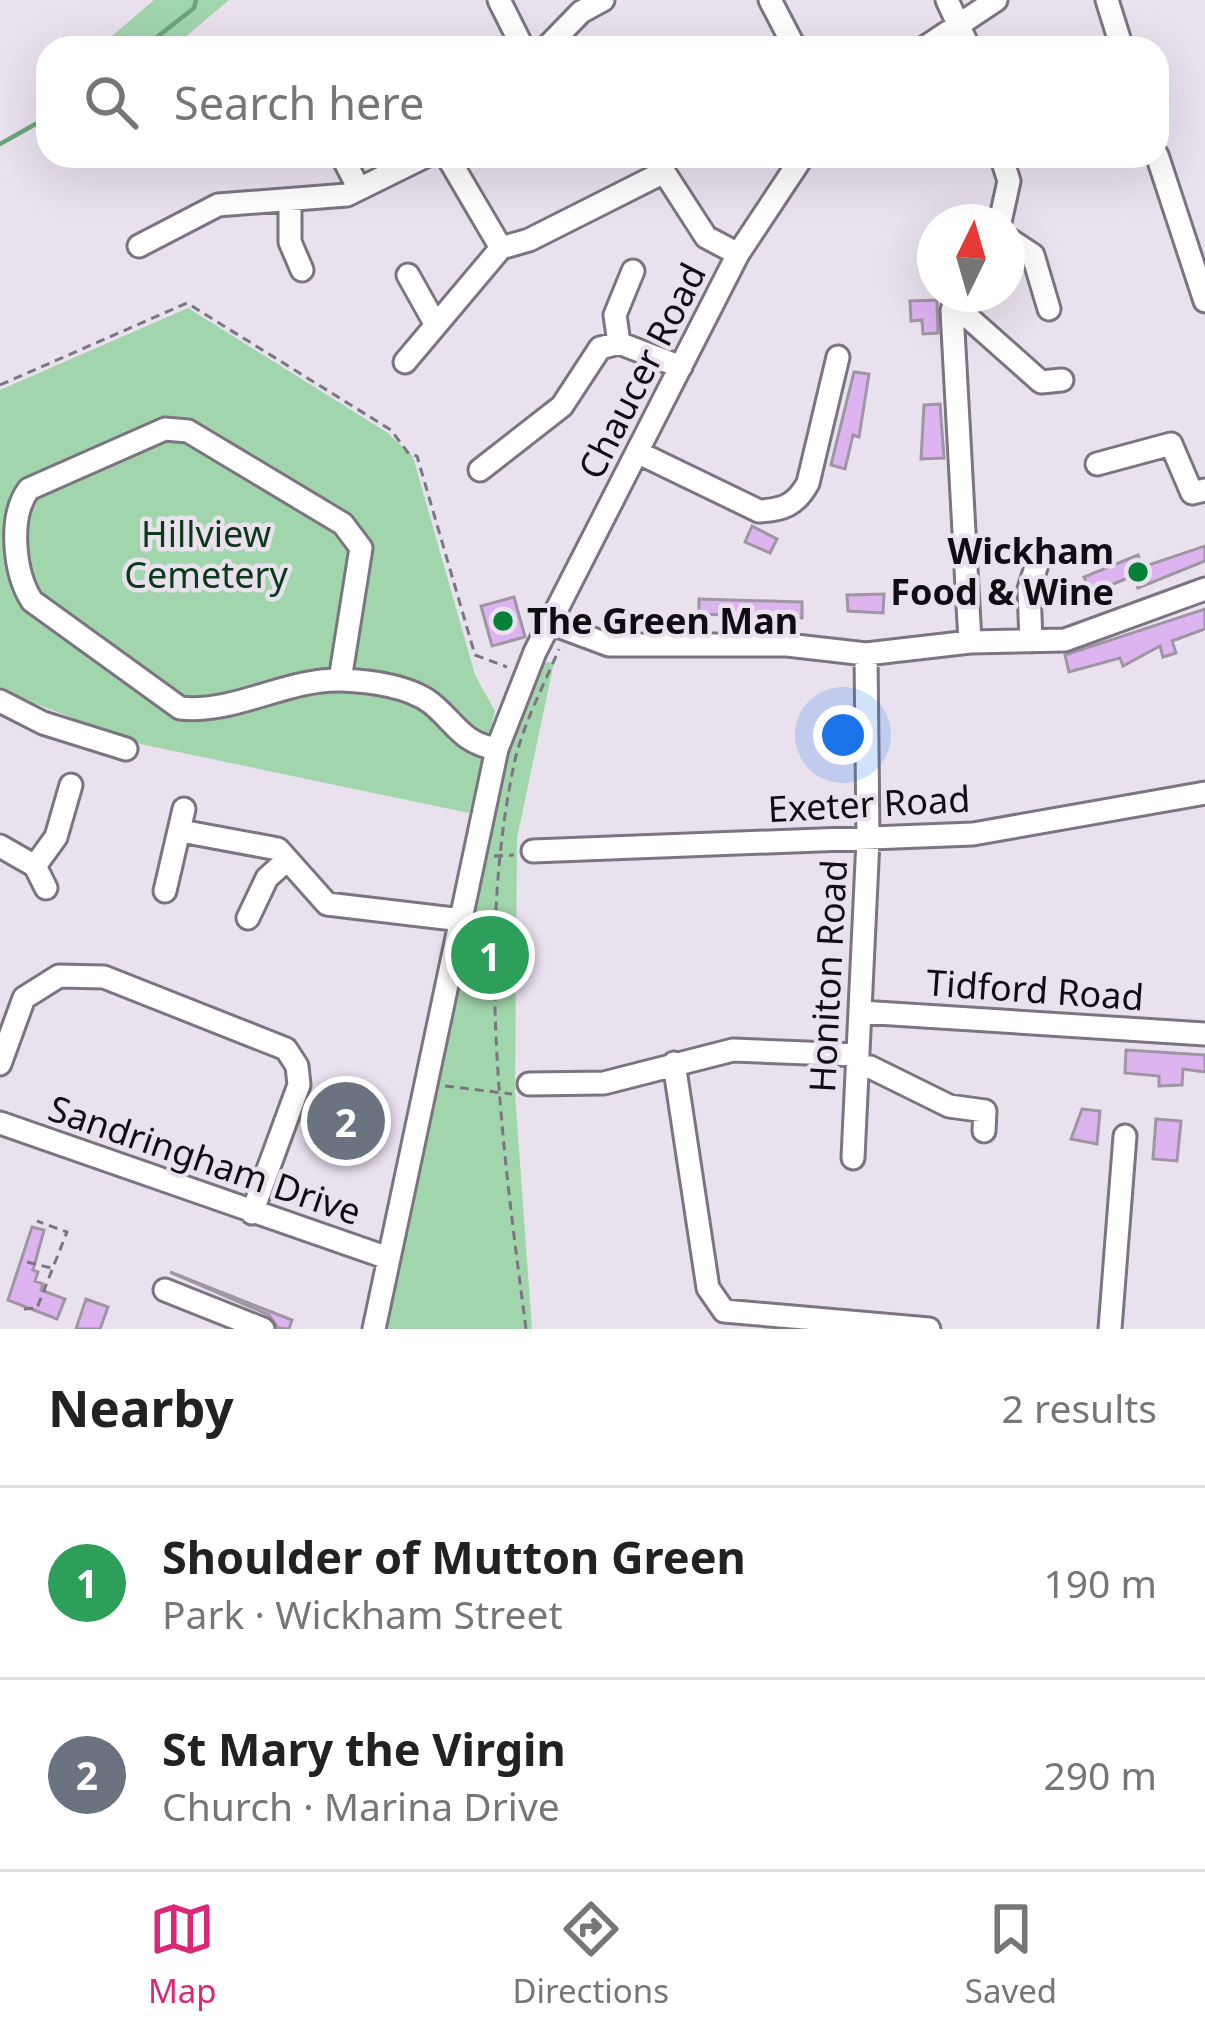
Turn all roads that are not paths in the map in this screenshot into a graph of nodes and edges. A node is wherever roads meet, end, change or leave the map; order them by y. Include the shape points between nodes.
1 (499, 0) edge
2 (603, 0) edge
3 (770, 0) edge
4 (947, 0) edge
5 (996, 0) edge
6 (1106, 0) edge
7 (961, 22) junction
8 (518, 36) edge
9 (558, 36) edge
10 (789, 36) edge
11 (941, 36) edge
12 (965, 36) edge
13 (1118, 36) edge
14 (348, 168) edge
15 (402, 168) edge
16 (454, 168) edge
17 (654, 168) edge
18 (663, 168) edge
19 (795, 168) edge
20 (1005, 168) edge
21 (1162, 168) edge
22 (359, 189) junction
23 (290, 201) junction
24 (1004, 204) edge
25 (140, 246) dead end
26 (501, 248) junction
27 (1025, 249) edge
28 (738, 254) junction
29 (302, 270) dead end
30 (633, 272) dead end
31 (407, 275) dead end
32 (1205, 301) edge
33 (1049, 309) dead end
34 (954, 312) edge
35 (963, 312) edge
36 (436, 325) junction
37 (620, 343) junction
38 (838, 357) dead end
39 (405, 362) dead end
40 (681, 367) junction
41 (1062, 380) dead end
42 (639, 453) junction
43 (1097, 464) dead end
44 (480, 470) dead end
45 (1205, 490) edge
46 (1038, 562) dead end
47 (1205, 590) edge
48 (558, 627) junction
49 (1030, 641) junction
50 (970, 642) junction
51 (866, 654) junction
52 (340, 680) junction
53 (0, 701) edge
54 (496, 748) junction
55 (126, 749) dead end
56 (71, 785) dead end
57 (1205, 793) edge
58 (868, 840) junction
59 (0, 846) edge
60 (519, 854) dead end
61 (287, 860) junction
62 (35, 866) junction
63 (46, 887) dead end
64 (165, 892) dead end
65 (248, 918) dead end
66 (462, 920) junction
67 (861, 1012) junction
68 (1205, 1034) edge
69 (858, 1060) junction
70 (674, 1063) junction
71 (0, 1064) edge
72 (529, 1084) road end
73 (0, 1123) edge
74 (984, 1131) dead end
75 (1125, 1136) dead end
76 (853, 1158) dead end
77 (252, 1213) junction
78 (388, 1258) junction
79 (165, 1290) dead end
80 (220, 1321) edge
81 (263, 1329) edge
82 (374, 1329) edge
83 (929, 1329) edge
84 (1110, 1329) edge

1 - 8 street
2 - 9 street
3 - 10 street
4 - 7 street
5 - 7 street
6 - 13 street
7 - 11 street
7 - 12 street
14 - 22 street
15 - 22 street
16 - 26 street
17 - 26 street
18 - 28 street via 706,237
19 - 28 street, Chaucer Road
20 - 24 street
21 - 32 street
22 - 23 street
23 - 25 street via 218,205
23 - 29 street via 290,242
26 - 36 street
27 - 33 street via 1034,255
28 - 40 street, Chaucer Road
30 - 37 street via 615,315
31 - 36 street
34 - 50 street
35 - 41 street via 1041,382
36 - 39 street
37 - 40 street
37 - 44 street via 600,348 562,406
38 - 42 street via 808,483 779,510 759,511
40 - 42 street, Chaucer Road
42 - 48 street, Chaucer Road
43 - 45 street via 1171,444 1192,493
46 - 49 street via 1029,590
47 - 49 street via 1065,640
48 - 51 street via 609,644
48 - 54 street, Chaucer Road
49 - 50 street
50 - 51 street
51 - 58 street, Honiton Road
52 - 52 street via 361,548 343,524 188,431 165,429 29,488 17,504 19,581 32,601 180,708 204,711
52 - 54 street via 430,702 458,735
53 - 55 street
54 - 66 street, Chaucer Road via 494,818
56 - 62 street via 56,837
57 - 58 street, Exeter Road via 973,834
58 - 60 street, Exeter Road
58 - 67 street, Honiton Road
59 - 62 street
61 - 64 street via 264,844 181,830
61 - 65 street via 267,878
61 - 66 street via 327,904
62 - 63 street
66 - 78 street, Chaucer Road
67 - 68 street, Tidford Road
67 - 69 street, Honiton Road
69 - 70 street via 733,1050
69 - 74 street via 949,1106 985,1111
69 - 76 street, Honiton Road
70 - 72 street via 604,1083
70 - 83 street via 708,1288 724,1312
71 - 77 street via 25,998 59,976 104,977 286,1049 299,1085
73 - 77 street, Sandringham Drive
75 - 84 street
77 - 78 street, Sandringham Drive
78 - 82 street, Chaucer Road
79 - 80 street
80 - 81 street

